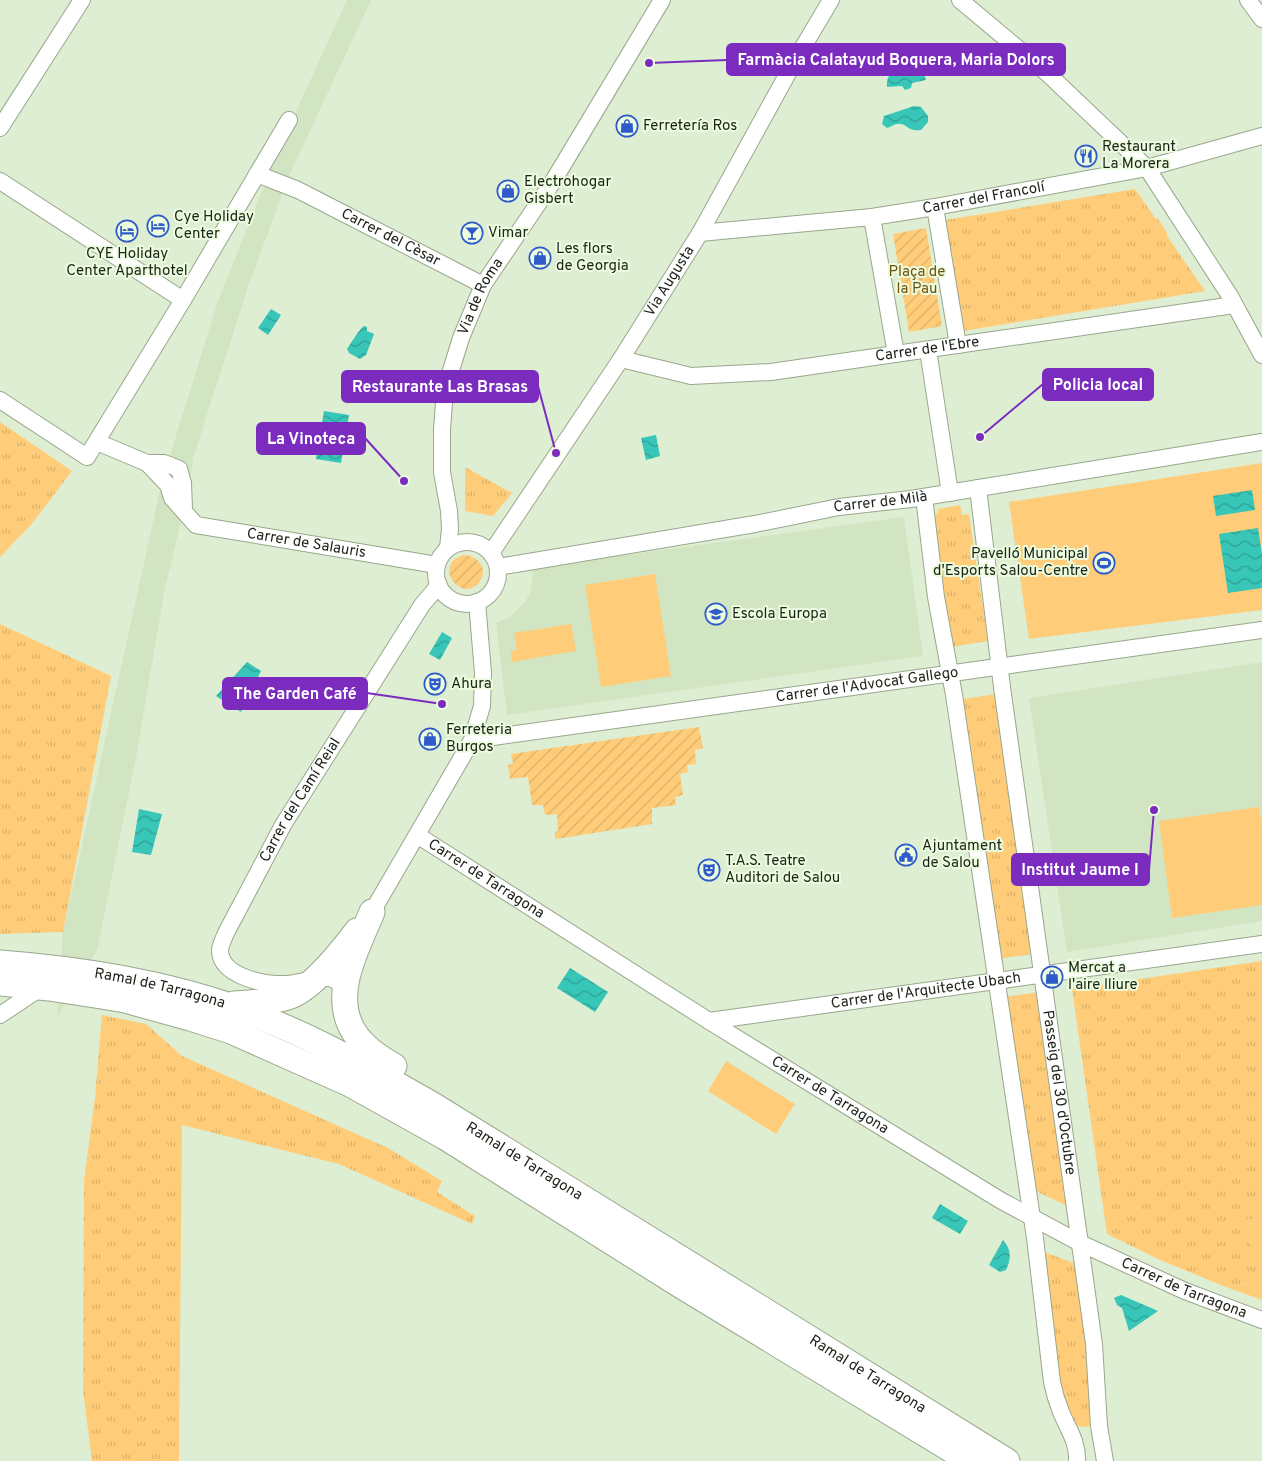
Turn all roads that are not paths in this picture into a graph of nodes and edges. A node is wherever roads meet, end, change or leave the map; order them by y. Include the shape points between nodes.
1 (82, 0) edge
2 (662, 0) edge
3 (832, 0) edge
4 (960, 0) edge
5 (1248, 0) edge
6 (1262, 20) edge
7 (289, 120) dead end
8 (0, 128) edge
9 (1262, 136) edge
10 (1147, 168) junction
11 (257, 174) junction
12 (0, 181) edge
13 (935, 207) junction
14 (872, 217) junction
15 (700, 233) junction
16 (483, 285) junction
17 (183, 300) junction
18 (1234, 304) junction
19 (958, 345) junction
20 (928, 350) junction
21 (896, 354) junction
22 (1262, 355) edge
23 (621, 359) junction
24 (0, 400) edge
25 (97, 442) junction
26 (1262, 442) edge
27 (978, 488) junction
28 (950, 493) junction
29 (924, 497) junction
30 (448, 548) junction
31 (495, 560) junction
32 (437, 565) junction
33 (439, 585) junction
34 (477, 602) junction
35 (1262, 630) edge
36 (999, 666) junction
37 (951, 673) junction
38 (472, 740) junction
39 (416, 835) junction
40 (372, 912) junction
41 (1262, 944) edge
42 (0, 963) edge
43 (1042, 974) junction
44 (998, 981) junction
45 (52, 982) junction
46 (302, 982) junction
47 (0, 983) edge
48 (345, 993) junction
49 (152, 995) junction
50 (223, 1004) junction
51 (0, 1015) edge
52 (709, 1021) junction
53 (506, 1150) junction
54 (1031, 1217) junction
55 (1080, 1242) junction
56 (1262, 1320) edge
57 (970, 1461) edge
58 (1007, 1461) edge
59 (1077, 1461) edge
60 (1105, 1461) edge

1 - 8 street
2 - 16 street, Via de Roma via 552,183
3 - 15 street, Via Augusta
4 - 10 street via 1047,73
5 - 6 street
7 - 11 street
9 - 10 street, Carrer del Francolí
10 - 13 street, Carrer del Francolí
10 - 18 street
11 - 16 street, Carrer del Cèsar via 298,190
11 - 17 street
12 - 17 street
13 - 14 street, Carrer del Francolí
13 - 19 street
14 - 15 street, Carrer del Francolí
14 - 21 street
15 - 23 street, Via Augusta
16 - 30 street, Via de Roma via 461,338 445,390 442,472 449,511
17 - 25 street
18 - 19 street, Carrer de l'Ebre
18 - 22 street
19 - 20 street, Carrer de l'Ebre
20 - 21 street, Carrer de l'Ebre
20 - 28 street
21 - 23 street, Carrer de l'Ebre via 771,372 690,376
23 - 31 street, Via Augusta
24 - 25 street via 87,456
25 - 32 street, Carrer de Salauris via 147,463 168,485 172,498 196,525
26 - 27 street, Carrer de Milà
27 - 28 street, Carrer de Milà
27 - 36 street, Passeig del 30 d'Octubre
28 - 29 street, Carrer de Milà
29 - 31 street, Carrer de Milà
29 - 37 street via 936,597
30 - 31 street via 470,541 478,543
30 - 32 street
31 - 34 street via 498,576 492,592
32 - 33 street
33 - 34 street via 450,599 459,603
33 - 46 street, Carrer del Camí Reial via 422,605 283,825 226,933 220,951 231,969 254,981
34 - 38 street via 483,673 482,706
35 - 36 street, Carrer de l'Advocat Gallego
36 - 37 street, Carrer de l'Advocat Gallego
36 - 43 street, Passeig del 30 d'Octubre
37 - 38 street, Carrer de l'Advocat Gallego
37 - 44 street
38 - 39 street
39 - 40 street
39 - 52 street, Carrer de Tarragona
40 - 46 main road via 344,948
40 - 48 main road via 347,976
41 - 43 street, Carrer de l'Arquitecte Ubach
42 - 45 main road, Ramal de Tarragona
43 - 44 street, Carrer de l'Arquitecte Ubach
43 - 55 street, Passeig del 30 d'Octubre
44 - 52 street, Carrer de l'Arquitecte Ubach
44 - 54 street
45 - 47 main road, Ramal de Tarragona
45 - 49 main road, Ramal de Tarragona via 101,996
45 - 51 street
46 - 48 street via 322,978 335,980
46 - 50 main road via 289,996 261,1003
48 - 53 main road via 349,1021 362,1042 382,1059 445,1098
49 - 50 main road, Ramal de Tarragona
49 - 57 main road, Ramal de Tarragona via 350,1084 445,1136 680,1285
50 - 53 main road, Ramal de Tarragona via 305,1036 362,1064
52 - 54 street, Carrer de Tarragona
53 - 58 main road, Ramal de Tarragona
54 - 55 street, Carrer de Tarragona
54 - 59 street via 1052,1382 1061,1412 1075,1441
55 - 56 street, Carrer de Tarragona via 1185,1291
55 - 60 street, Passeig del 30 d'Octubre

